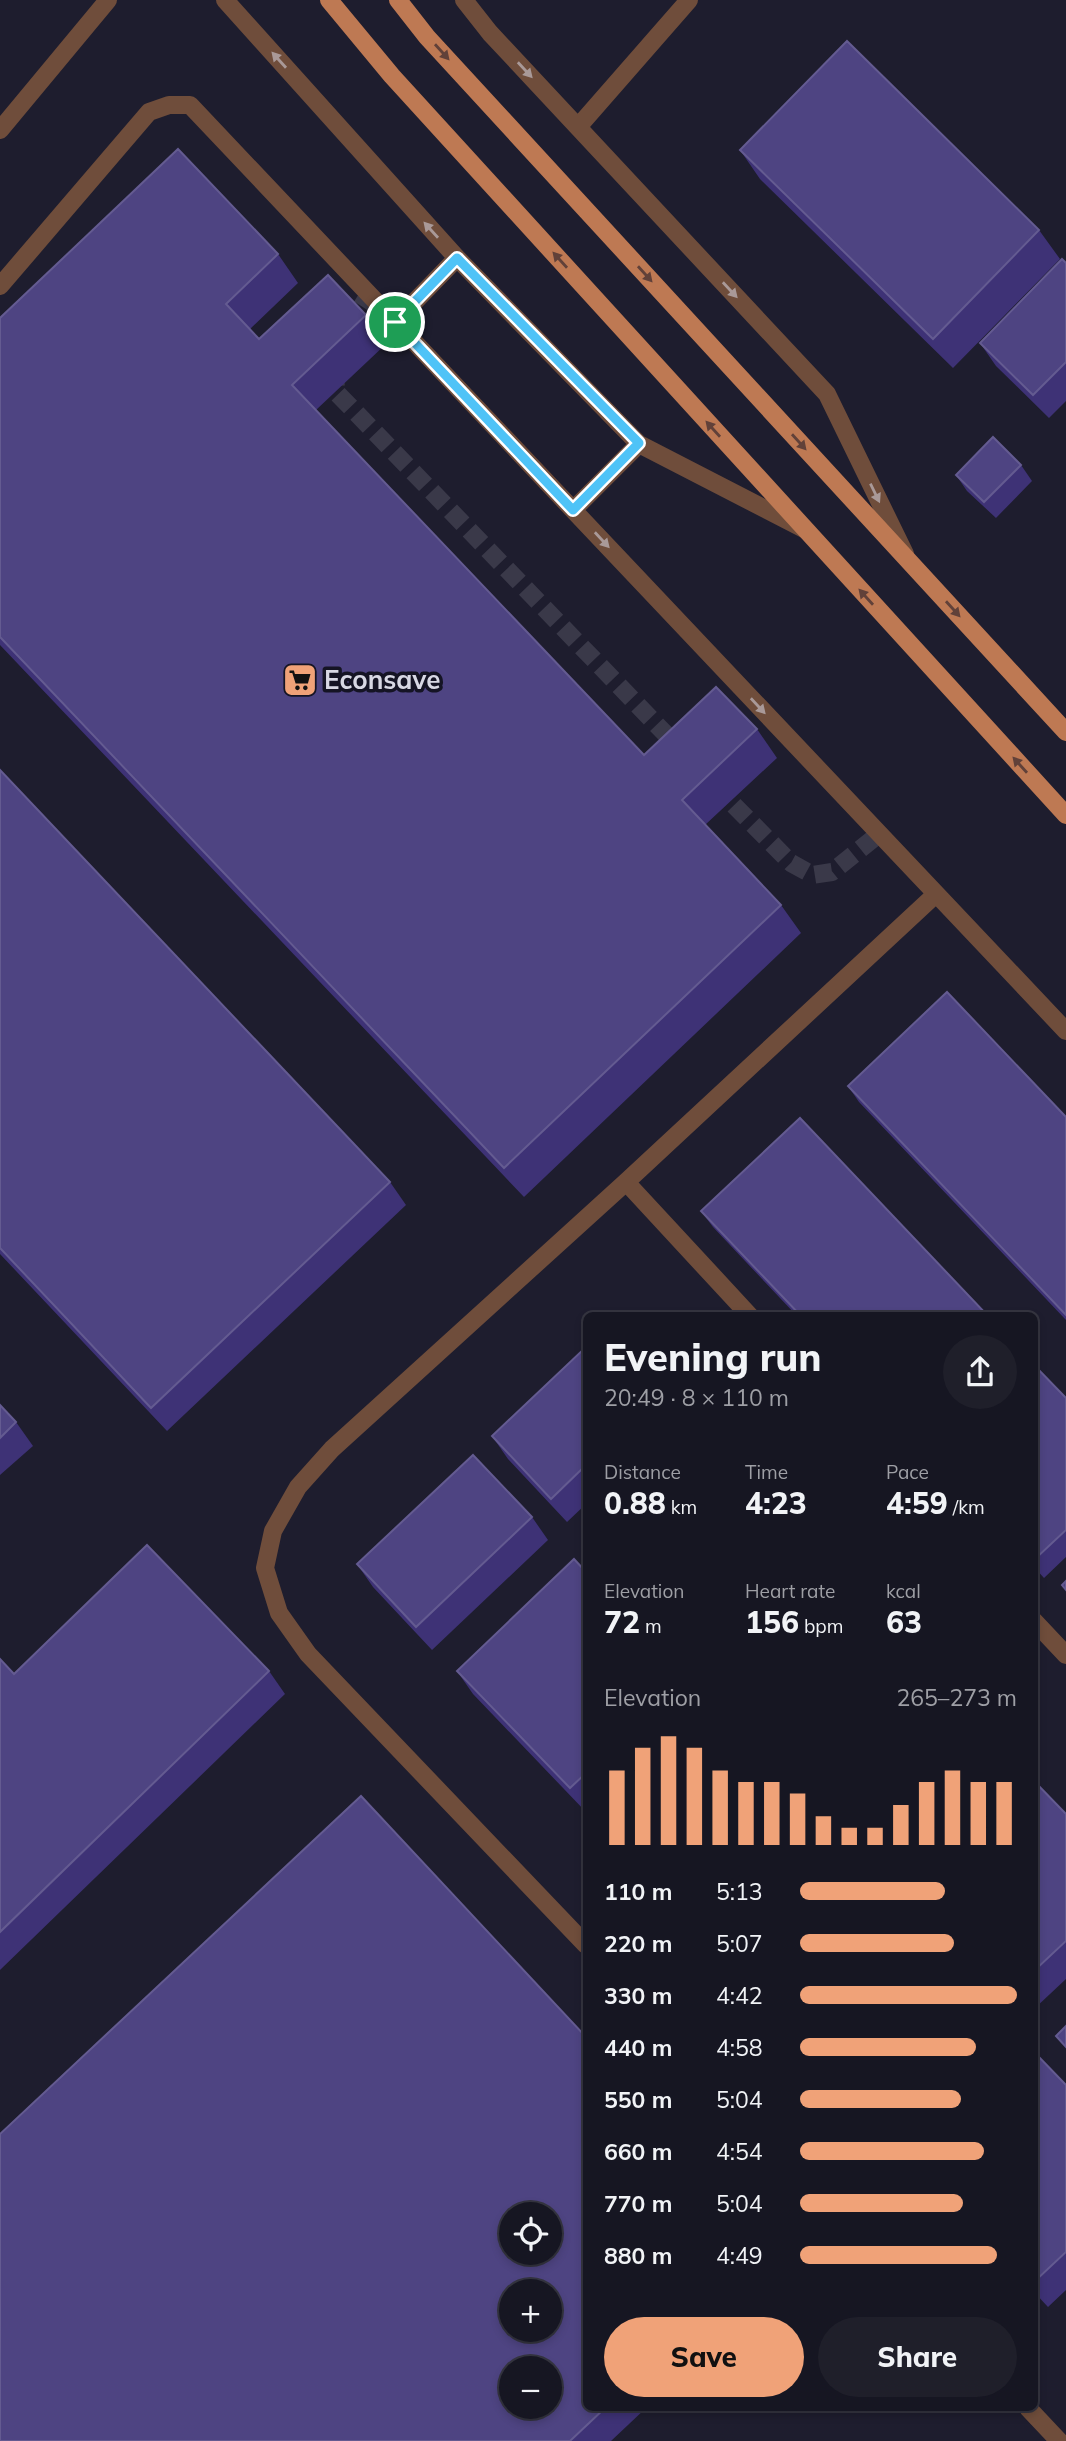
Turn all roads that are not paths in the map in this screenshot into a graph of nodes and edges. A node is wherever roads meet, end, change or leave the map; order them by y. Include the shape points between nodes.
1 (108, 0) edge
2 (225, 0) edge
3 (329, 0) edge
4 (398, 0) edge
5 (464, 0) edge
6 (689, 0) edge
7 (578, 127) junction
8 (0, 130) edge
9 (457, 258) junction
10 (0, 286) edge
11 (395, 322) junction
12 (639, 443) junction
13 (573, 510) junction
14 (804, 529) junction
15 (907, 559) junction
16 (1066, 733) edge
17 (1066, 815) edge
18 (936, 894) junction
19 (1066, 1031) edge
20 (626, 1182) junction
21 (746, 1312) edge
22 (1038, 1625) edge
23 (1066, 1655) edge
24 (583, 1942) edge
25 (1030, 2411) edge
26 (1048, 2437) edge

1 - 8 street
9 -> 2 street
14 -> 3 main road via 392,76
4 -> 15 main road
5 -> 7 street
6 - 7 street
7 -> 15 street via 827,394
9 - 11 street
9 - 12 street
10 - 11 street via 149,113 169,105 190,104
11 - 13 street
12 - 13 street
12 - 14 street
13 -> 18 street
17 -> 14 main road
15 -> 16 main road
18 - 19 street
18 - 20 street
20 - 21 street
20 - 24 street via 332,1449 298,1487 273,1531 265,1568 279,1613 309,1654
22 - 23 street
25 - 26 street

